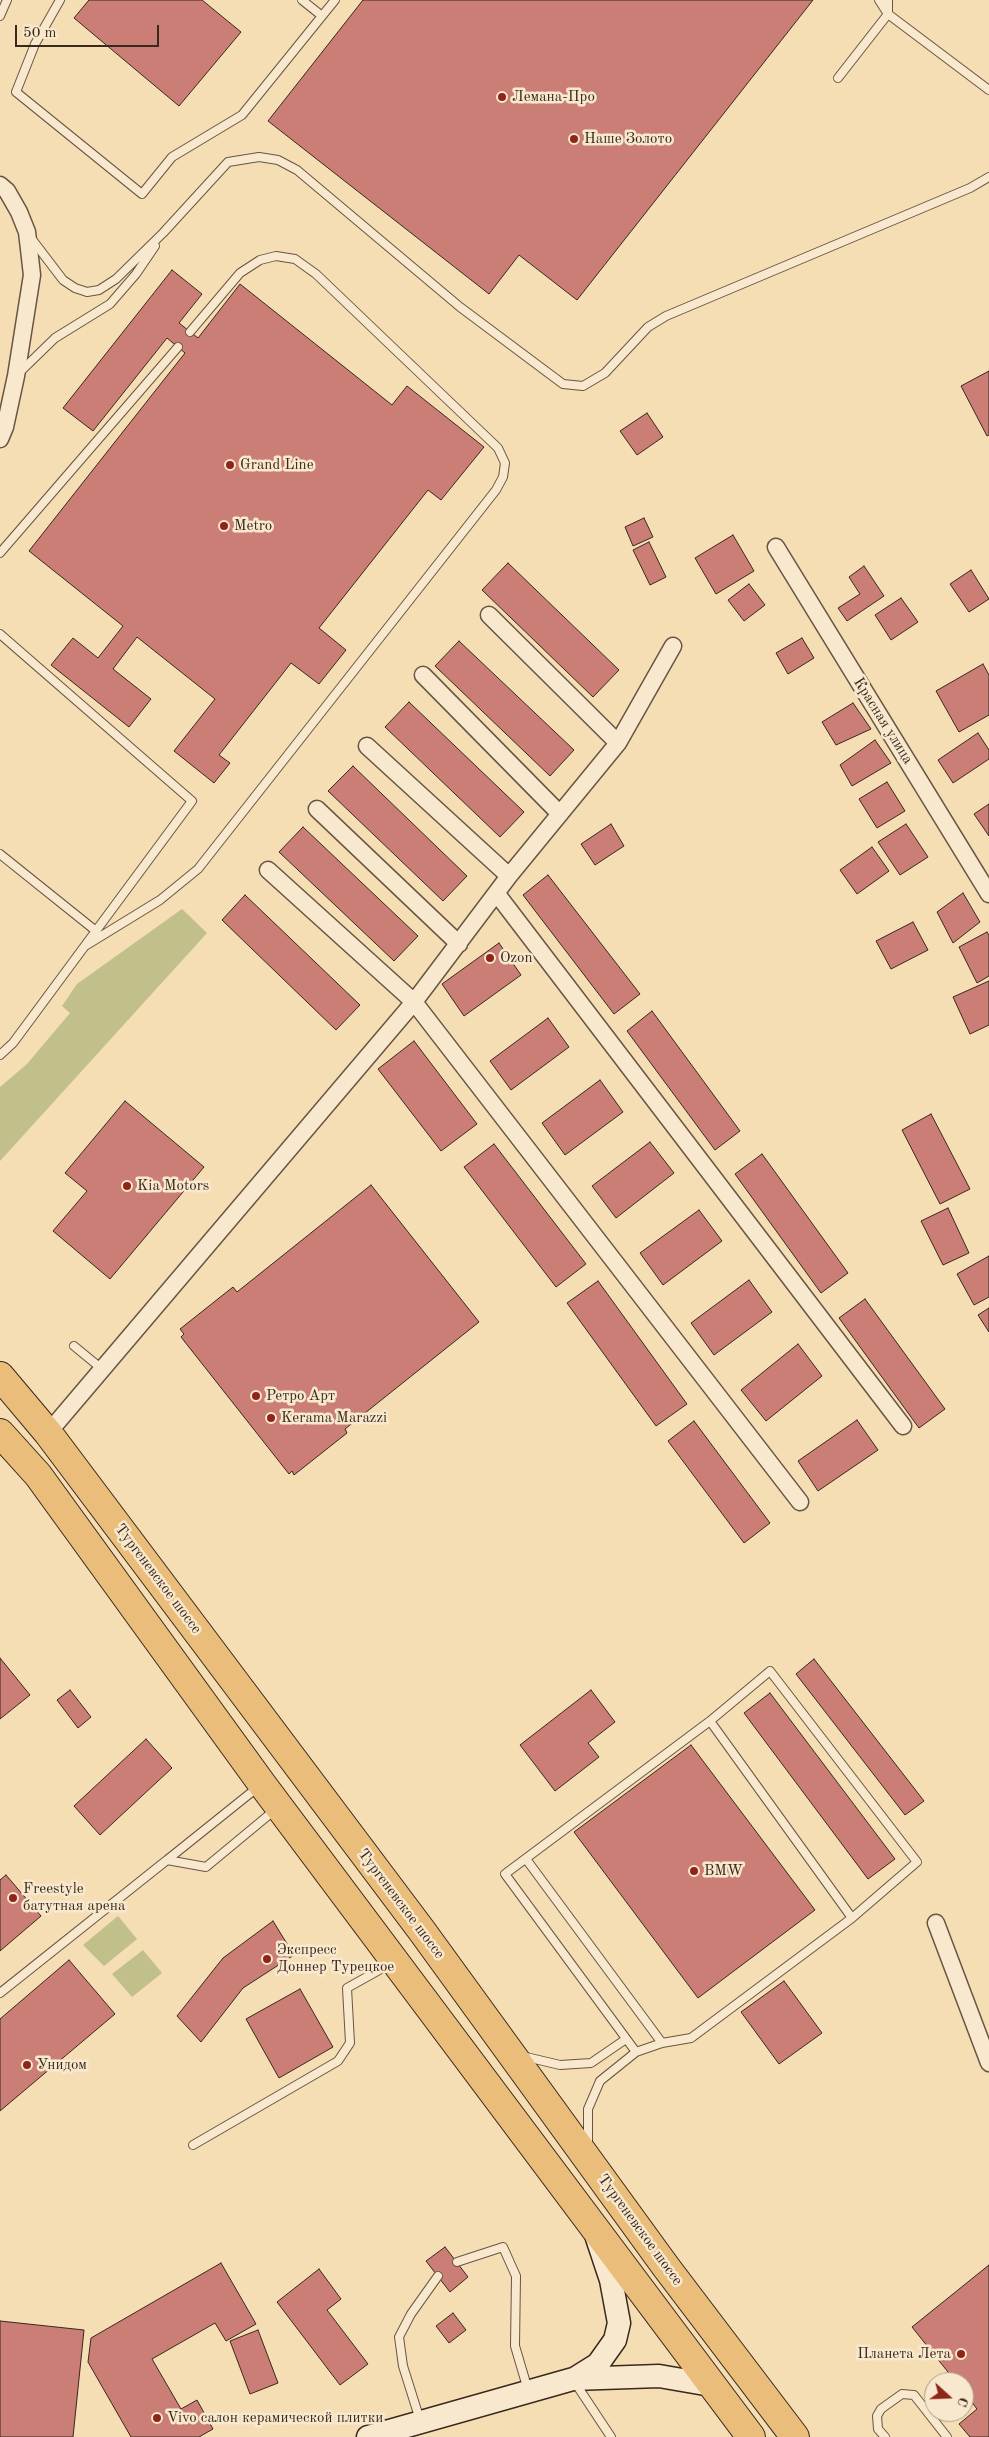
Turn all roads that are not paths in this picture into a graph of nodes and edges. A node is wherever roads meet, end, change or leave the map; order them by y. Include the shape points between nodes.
1 (7, 0) edge
2 (60, 0) edge
3 (302, 0) edge
4 (335, 0) edge
5 (879, 0) edge
6 (888, 0) edge
7 (888, 14) junction
8 (0, 16) edge
9 (322, 16) junction
10 (838, 78) dead end
11 (989, 90) edge
12 (989, 177) edge
13 (0, 185) edge
14 (26, 232) junction
15 (162, 233) junction
16 (190, 332) dead end
17 (178, 347) dead end
18 (16, 376) junction
19 (0, 439) edge
20 (776, 547) dead end
21 (0, 552) edge
22 (489, 615) dead end
23 (0, 634) edge
24 (673, 646) dead end
25 (423, 675) dead end
26 (618, 743) junction
27 (367, 746) dead end
28 (316, 809) dead end
29 (560, 814) junction
30 (0, 854) edge
31 (268, 870) dead end
32 (510, 876) junction
33 (497, 894) junction
34 (989, 894) edge
35 (96, 931) junction
36 (459, 944) junction
37 (85, 946) junction
38 (414, 1002) junction
39 (0, 1055) edge
40 (74, 1346) dead end
41 (102, 1369) junction
42 (0, 1376) edge
43 (903, 1426) dead end
44 (0, 1433) edge
45 (48, 1433) junction
46 (800, 1502) dead end
47 (710, 1720) junction
48 (262, 1784) junction
49 (279, 1806) junction
50 (526, 1859) junction
51 (167, 1860) junction
52 (852, 1918) junction
53 (936, 1923) dead end
54 (396, 1960) junction
55 (0, 1993) edge
56 (500, 2038) junction
57 (626, 2039) junction
58 (662, 2043) junction
59 (636, 2052) junction
60 (989, 2063) edge
61 (193, 2145) dead end
62 (589, 2160) junction
63 (594, 2229) junction
64 (457, 2262) dead end
65 (438, 2276) dead end
66 (573, 2380) junction
67 (712, 2384) junction
68 (529, 2392) junction
69 (421, 2421) junction
70 (368, 2437) edge
71 (611, 2437) edge
72 (751, 2437) edge
73 (795, 2437) edge
74 (885, 2437) edge
75 (947, 2437) edge

1 - 8 lane
2 - 9 lane via 35,44 16,92 142,194 172,157 242,115
3 - 9 lane
4 - 9 lane
5 - 7 lane
6 - 7 lane
7 - 10 lane
7 - 11 lane
12 - 15 lane via 970,188 666,316 648,327 605,373 583,386 563,384 460,307 296,170 278,160 259,157 228,162
13 - 14 street via 19,212
14 - 15 lane via 63,280 88,292 99,290 116,279
14 - 18 street via 32,275
15 - 18 lane via 136,274 110,304 55,338
16 - 37 lane via 240,273 260,260 276,256 295,259 316,274 498,448 505,464 503,477 490,498 198,870 160,900
17 - 21 lane
18 - 19 street
20 - 34 street, Красная улица
22 - 26 street
23 - 35 lane via 192,801
24 - 26 street
25 - 29 street
26 - 29 street
27 - 32 street
28 - 36 street
29 - 32 street
30 - 35 lane
31 - 38 street
32 - 33 street
33 - 36 street
33 - 43 street
35 - 37 lane
36 - 38 street
37 - 39 lane via 14,1043
38 - 41 street
38 - 46 street
40 - 41 lane
41 - 45 street
42 - 45 highway, Тургеневское шоссе
44 - 48 highway via 38,1475
45 - 56 highway, Тургеневское шоссе
47 - 50 lane
47 - 52 lane
47 - 52 lane via 770,1671 917,1862
48 - 49 highway
48 - 51 lane
49 - 51 lane via 206,1868
49 - 54 highway
50 - 57 lane via 505,1874
50 - 58 lane
51 - 55 lane
52 - 58 lane via 691,2038
53 - 60 street
54 - 61 lane via 347,1988 350,2043 338,2061
54 - 63 highway
56 - 57 lane via 521,2056 560,2066 591,2063
56 - 62 highway, Тургеневское шоссе
57 - 59 lane
58 - 59 lane
59 - 62 lane via 600,2081 588,2110
62 - 73 highway, Тургеневское шоссе
63 - 66 street via 611,2280 619,2323 615,2340 598,2364
63 - 67 highway
64 - 68 lane via 503,2247 516,2276 515,2346
65 - 69 lane via 411,2314 399,2338 402,2366
66 - 67 street via 659,2376
66 - 68 street
66 - 71 lane
67 - 72 highway
68 - 69 street
69 - 70 street
74 - 75 lane via 878,2429 877,2416 881,2409 902,2394 914,2395

